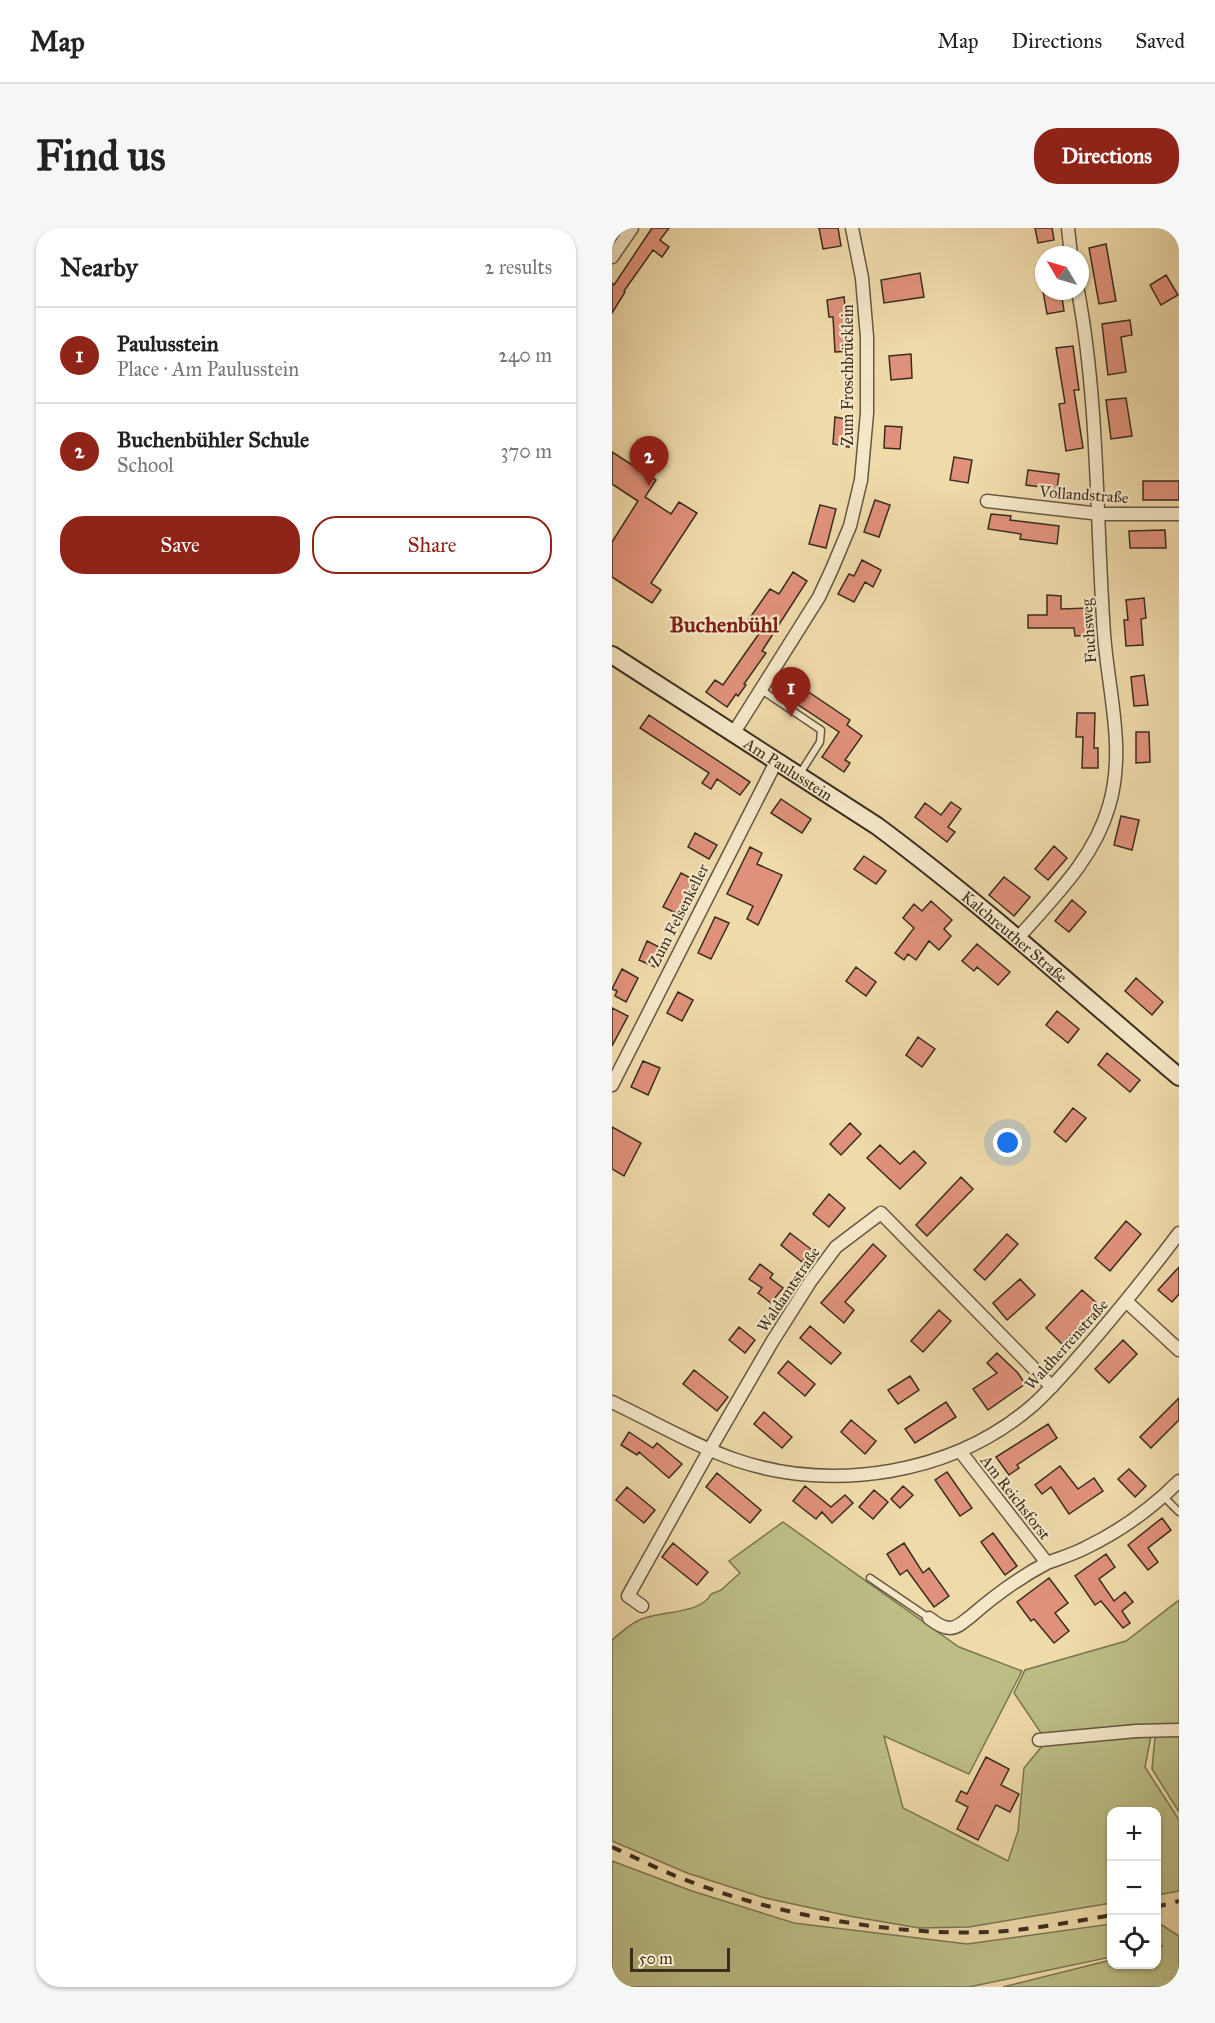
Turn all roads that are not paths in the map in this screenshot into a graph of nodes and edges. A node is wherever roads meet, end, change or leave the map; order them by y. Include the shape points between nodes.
1 (632, 228) edge
2 (852, 228) edge
3 (1068, 228) edge
4 (1070, 246) edge
5 (612, 257) edge
6 (1079, 300) edge
7 (987, 501) dead end
8 (1100, 514) junction
9 (1179, 514) edge
10 (785, 651) joint
11 (612, 655) edge
12 (760, 689) junction
13 (733, 734) junction
14 (776, 762) junction
15 (799, 776) junction
16 (843, 805) joint
17 (1017, 939) junction
18 (1179, 1077) edge
19 (612, 1085) edge
20 (1179, 1233) edge
21 (1127, 1302) junction
22 (1179, 1350) edge
23 (1052, 1387) junction
24 (612, 1402) edge
25 (710, 1449) junction
26 (960, 1451) junction
27 (1179, 1481) edge
28 (1164, 1497) junction
29 (1179, 1512) edge
30 (1047, 1563) junction
31 (870, 1578) dead end
32 (642, 1606) dead end
33 (929, 1618) joint
34 (1179, 1730) edge
35 (1039, 1740) dead end

1 - 5 street
2 - 10 street, Zum Froschbrücklein via 862,278 867,337 867,413 861,480 850,526 832,569
3 - 4 street
6 - 8 street, Fuchsweg via 1092,396
7 - 8 street, Vollandstraße
8 - 9 street, Vollandstraße
8 - 17 street, Fuchsweg via 1104,636 1116,757 1110,804 1086,857
10 - 12 street, Am Paulusstein
11 - 13 street, Am Paulusstein
12 - 13 street, Am Paulusstein
12 - 15 lane via 821,730 820,742
13 - 14 street, Am Paulusstein
14 - 15 street, Am Paulusstein
14 - 19 street, Zum Felsenkeller
15 - 16 street, Am Paulusstein
16 - 17 street, Kalchreuther Straße via 906,848
17 - 18 street, Kalchreuther Straße
20 - 21 street, Waldherrenstraße
21 - 22 street
21 - 23 street, Waldherrenstraße
23 - 25 street, Waldamtstraße via 881,1213 836,1247 810,1282
23 - 26 street, Waldherrenstraße via 998,1431
24 - 25 street, Waldherrenstraße
25 - 26 street, Waldherrenstraße via 767,1468 843,1475 877,1473
25 - 32 street, Waldamtstraße via 628,1596
26 - 30 street, Am Reichsforst
27 - 28 street, Am Reichsforst
28 - 29 lane
28 - 30 street, Am Reichsforst via 1086,1548
30 - 33 street, Am Reichsforst via 1021,1576 960,1625 949,1628
31 - 33 lane
34 - 35 street

